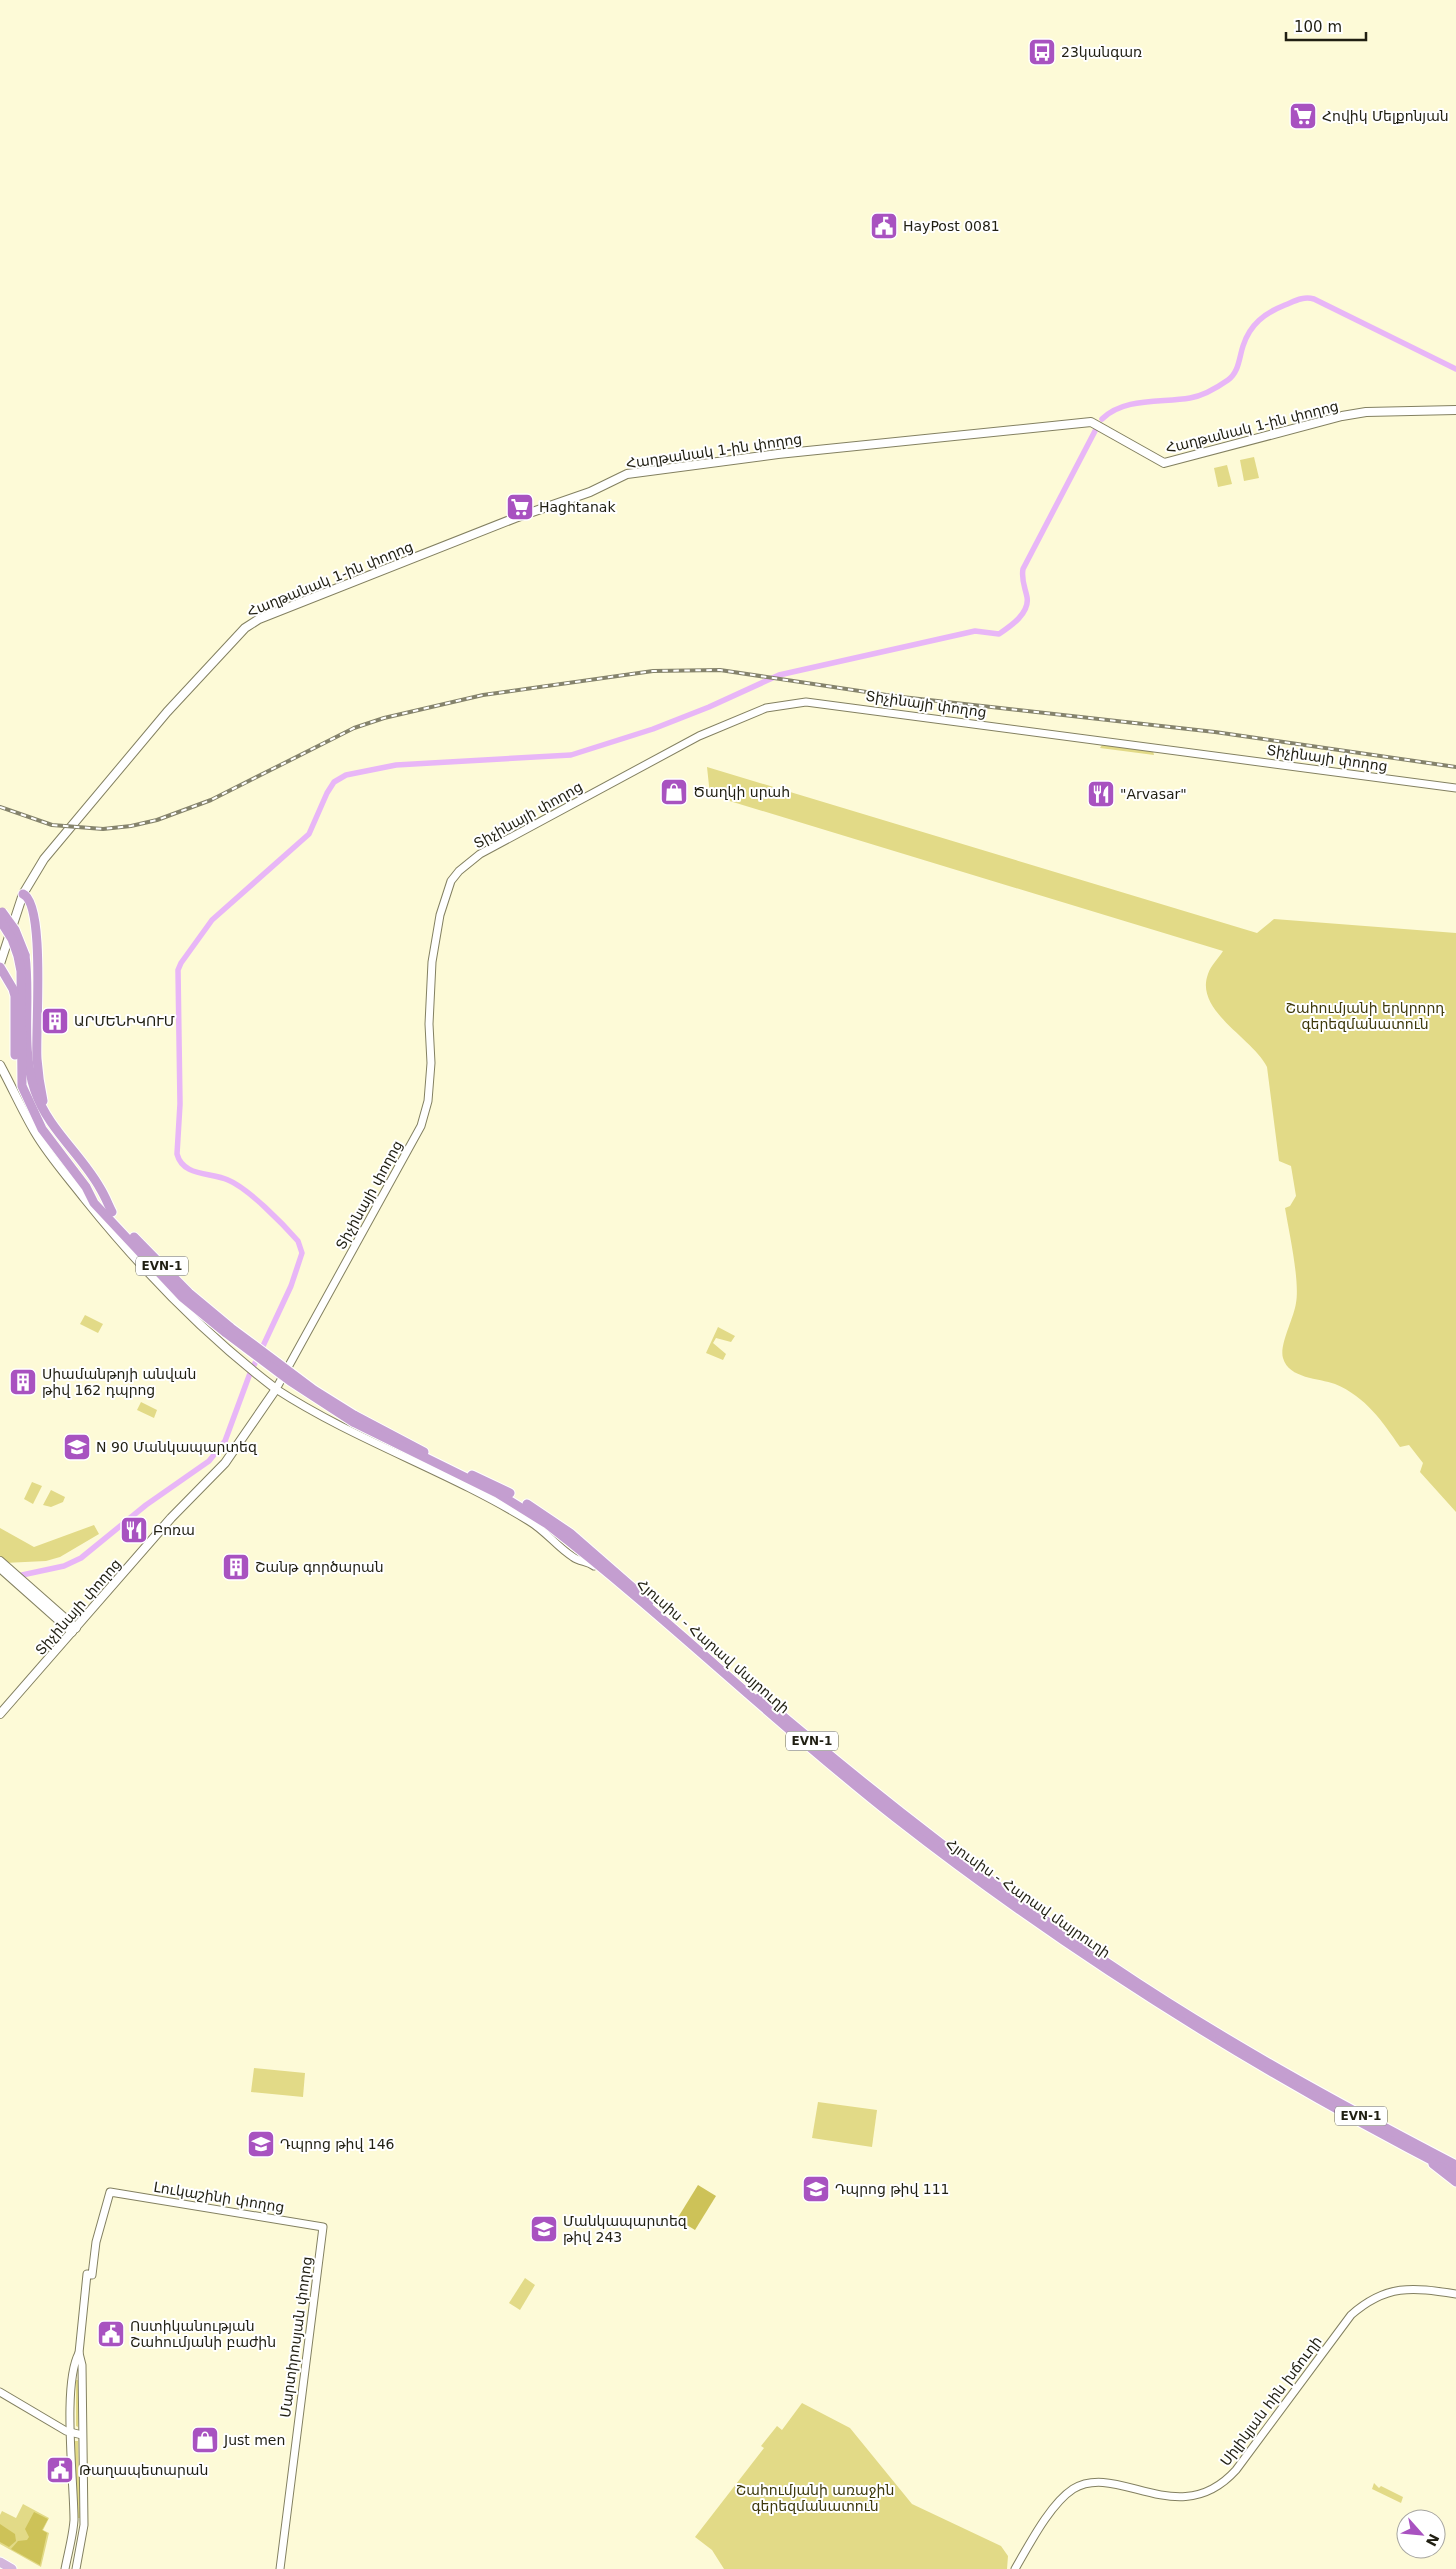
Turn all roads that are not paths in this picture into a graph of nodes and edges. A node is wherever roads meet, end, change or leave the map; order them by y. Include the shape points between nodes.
1 (1456, 410) edge
2 (1456, 788) edge
3 (23, 894) junction
4 (1, 915) edge
5 (22, 956) junction
6 (0, 965) edge
7 (0, 1065) edge
8 (22, 1086) junction
9 (47, 1116) junction
10 (85, 1199) junction
11 (94, 1203) junction
12 (112, 1212) junction
13 (228, 1330) junction
14 (276, 1389) junction
15 (353, 1418) junction
16 (554, 1529) junction
17 (574, 1558) junction
18 (0, 1561) edge
19 (0, 1568) edge
20 (613, 1579) junction
21 (74, 1630) junction
22 (0, 1714) edge
23 (1428, 2158) junction
24 (1454, 2163) edge
25 (1456, 2173) edge
26 (1456, 2182) edge
27 (324, 2227) joint
28 (1456, 2294) edge
29 (79, 2354) junction
30 (0, 2392) edge
31 (71, 2432) junction
32 (82, 2434) junction
33 (74, 2522) junction
34 (84, 2525) junction
35 (0, 2562) edge
36 (12, 2569) edge
37 (65, 2569) edge
38 (76, 2569) edge
39 (280, 2569) edge
40 (1015, 2569) edge

1 - 3 main road, Հաղթանակ 1-ին փողոց via 1366,412 1342,416 1164,463 1091,422 778,454 627,474 590,492 259,619 245,628 201,673 98,792 48,853
2 - 14 street, Տիչինայի փողոց via 806,702 766,708 698,736 480,854 452,881 440,915 432,962 428,1024 431,1064 428,1101 421,1126
3 - 6 main road, Հաղթանակ 1-ին փողոց
3 - 9 highway via 28,896 32,906 37,944 36,1050
4 - 5 highway, Հյուսիս - Հարավ մայրուղի, bridge
5 - 8 highway, Հյուսիս - Հարավ մայրուղի
5 - 9 highway, Հյուսիս - Հարավ մայրուղի via 28,1000 28,1060 35,1092
6 - 8 highway via 13,989 16,1075
7 - 10 main road via 35,1132
8 - 11 highway, Հյուսիս - Հարավ մայրուղի via 42,1129 86,1187
9 - 12 highway, Հյուսիս - Հարավ մայրուղի via 100,1188
10 - 11 highway
10 - 14 main road via 148,1273 244,1364
11 - 12 highway, Հյուսիս - Հարավ մայրուղի / EVN-1
11 - 13 highway, Հյուսիս - Հարավ մայրուղի / EVN-1 via 182,1297
12 - 13 highway, Հյուսիս - Հարավ մայրուղի / EVN-1
13 - 15 highway, Հյուսիս - Հարավ մայրուղի / EVN-1, bridge via 290,1382
14 - 17 street via 376,1445 523,1517
14 - 21 main road, Տիչինայի փողոց via 225,1464 179,1509
15 - 16 highway, Հյուսիս - Հարավ մայրուղի / EVN-1 via 497,1493
15 - 24 highway, Հյուսիս - Հարավ մայրուղի / EVN-1 via 498,1487 540,1511 901,1813 999,1888 1108,1964 1243,2049 1342,2106
16 - 17 street via 570,1546
16 - 20 highway, Հյուսիս - Հարավ մայրուղի / EVN-1
17 - 20 street via 587,1561
18 - 21 main road
19 - 21 main road
20 - 23 highway, Հյուսիս - Հարավ մայրուղի / EVN-1 via 865,1793 1029,1918 1212,2038 1352,2119
21 - 22 main road, Տիչինայի փողոց
23 - 25 highway, Հյուսիս - Հարավ մայրուղի / EVN-1
23 - 26 highway via 1438,2170
27 - 29 street, Լուկաշինի փողոց via 110,2192 89,2274
27 - 39 street, Մարտիրոսյան փողոց
28 - 40 street, Սիլիկյան հին խճուղի via 1399,2289 1376,2296 1351,2314 1236,2470 1219,2486 1208,2493 1187,2496 1152,2495 1098,2483 1076,2488 1056,2505
29 - 31 street via 73,2364
29 - 32 street
30 - 31 street
31 - 32 street
31 - 33 street
32 - 34 street
33 - 34 street
33 - 37 street
34 - 38 street
35 - 36 main road

